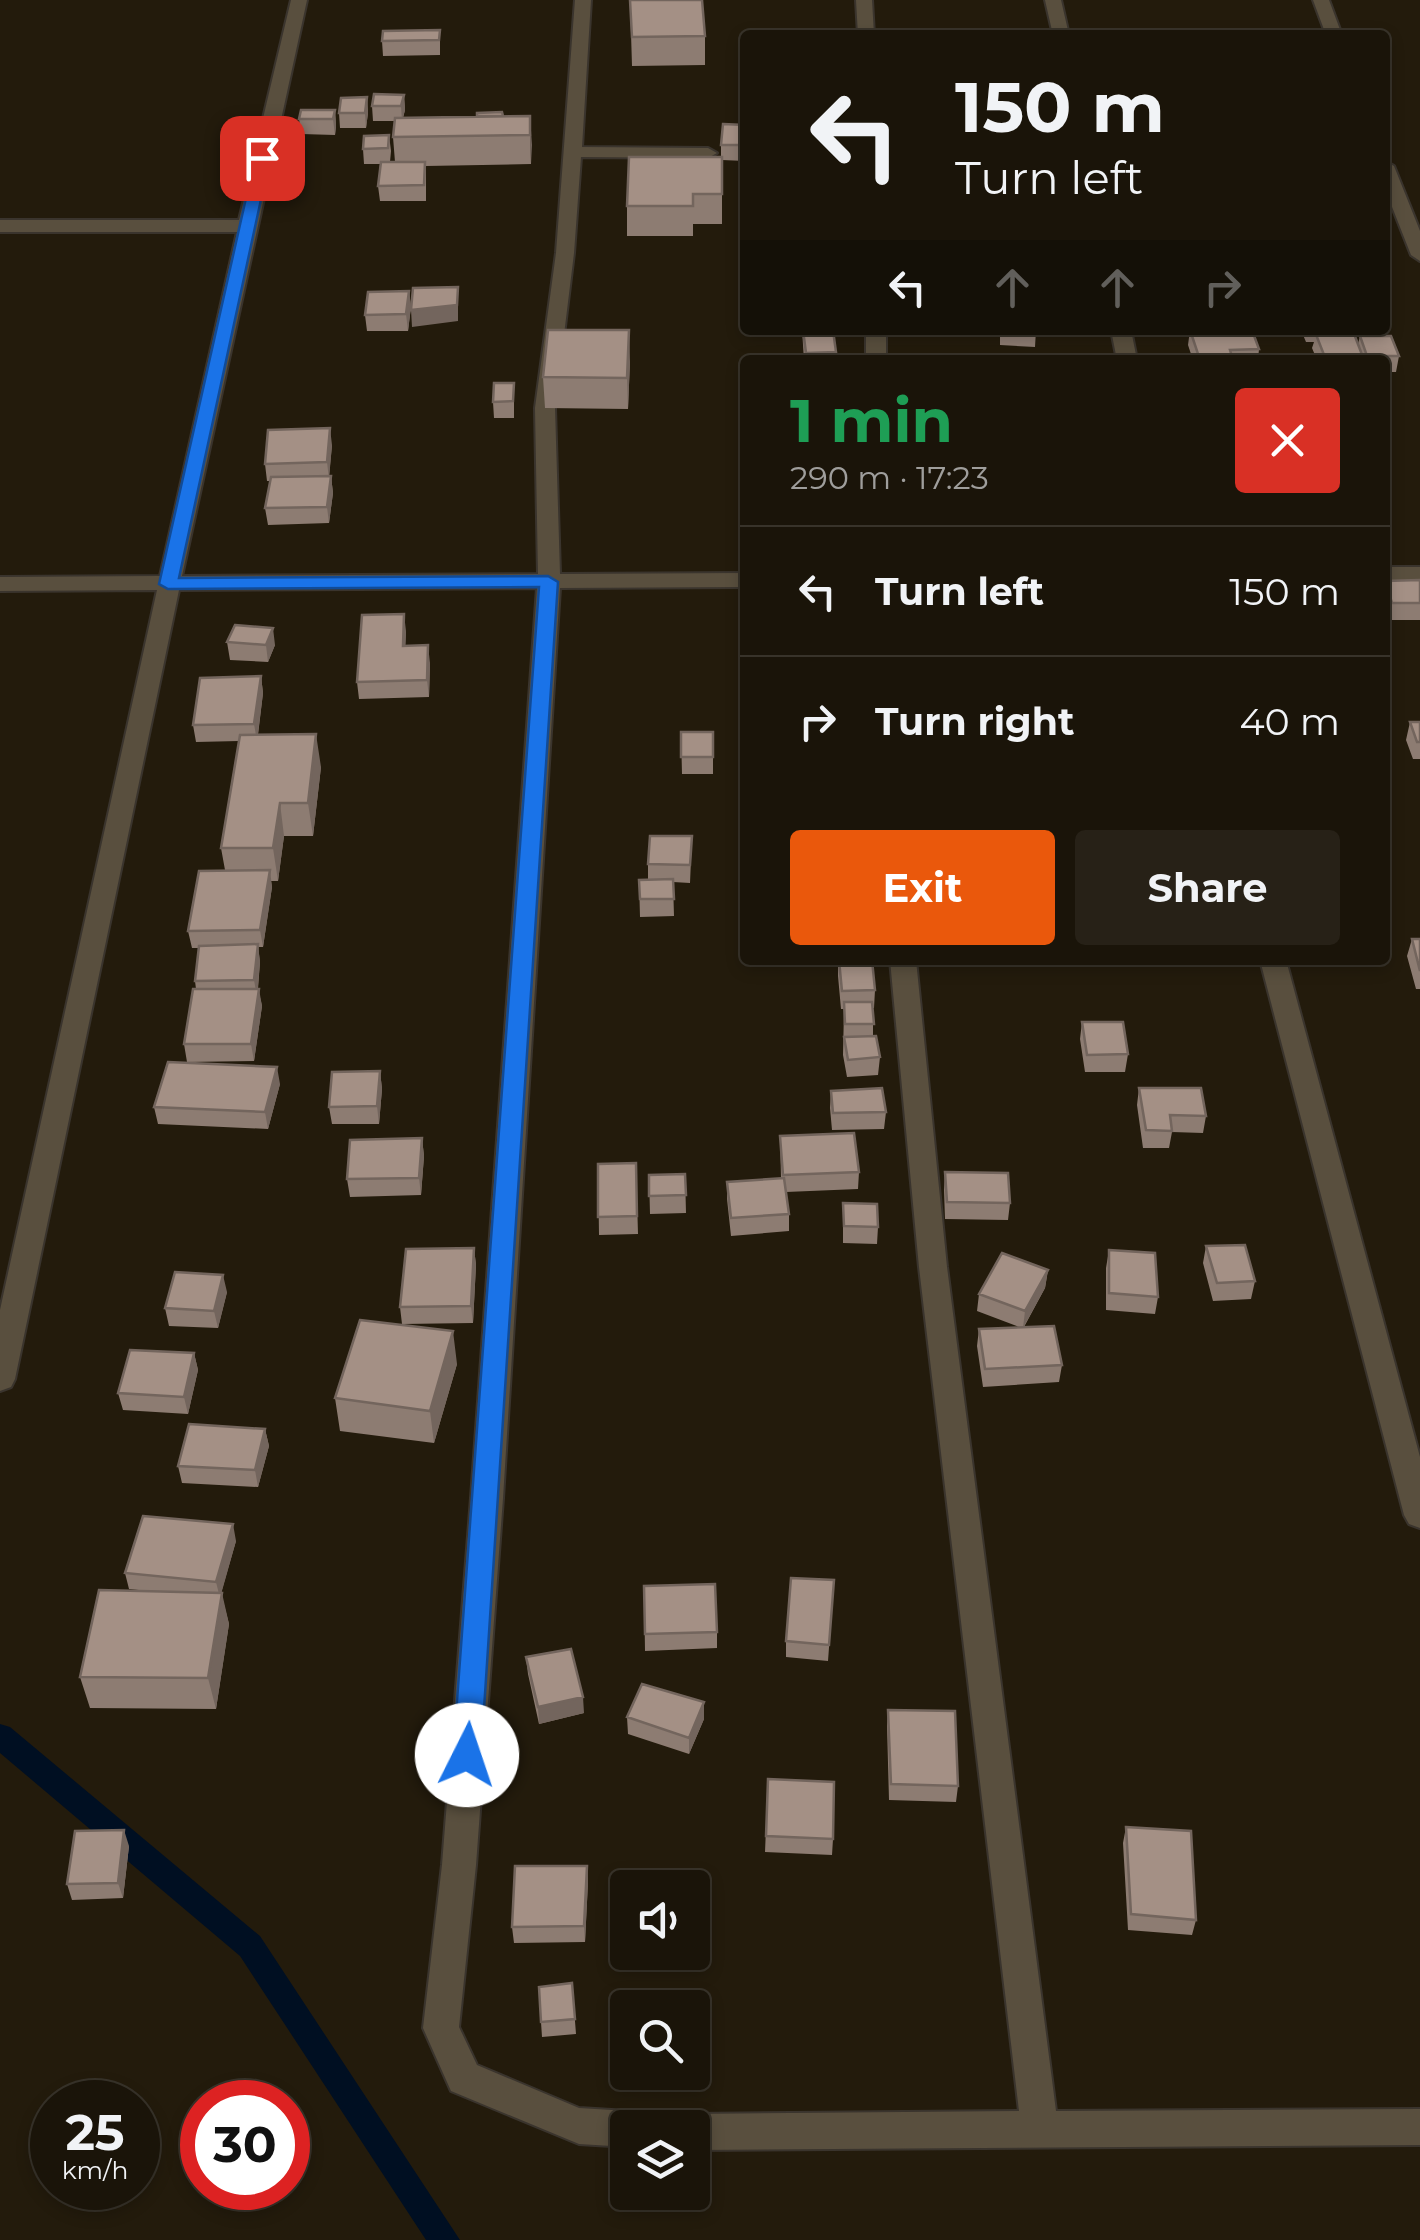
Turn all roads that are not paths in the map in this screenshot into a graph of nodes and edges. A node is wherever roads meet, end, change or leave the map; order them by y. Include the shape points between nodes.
1 (298, 0) edge
2 (582, 0) edge
3 (864, 0) edge
4 (1054, 0) edge
5 (1320, 0) edge
6 (866, 30) edge
7 (1059, 30) edge
8 (1332, 30) edge
9 (572, 152) junction
10 (708, 153) edge
11 (1390, 179) edge
12 (0, 226) edge
13 (247, 226) junction
14 (1420, 255) edge
15 (1390, 574) edge
16 (1420, 574) edge
17 (740, 580) edge
18 (548, 582) junction
19 (0, 584) edge
20 (168, 584) junction
21 (904, 965) edge
22 (1274, 965) edge
23 (0, 1379) edge
24 (1420, 1515) edge
25 (1420, 2127) edge
26 (610, 2128) edge
27 (1040, 2131) junction
28 (710, 2132) edge

1 - 13 street
2 - 9 street
3 - 6 street
4 - 7 street
5 - 8 street
9 - 10 street
9 - 18 street via 545,408
11 - 14 street
12 - 13 street
13 - 20 street
15 - 16 street
17 - 18 street
18 - 20 street
18 - 26 street via 487,1498 441,2028 464,2078 579,2126
19 - 20 street
20 - 23 street
21 - 27 street via 933,1267
22 - 24 street
25 - 27 street
27 - 28 street

